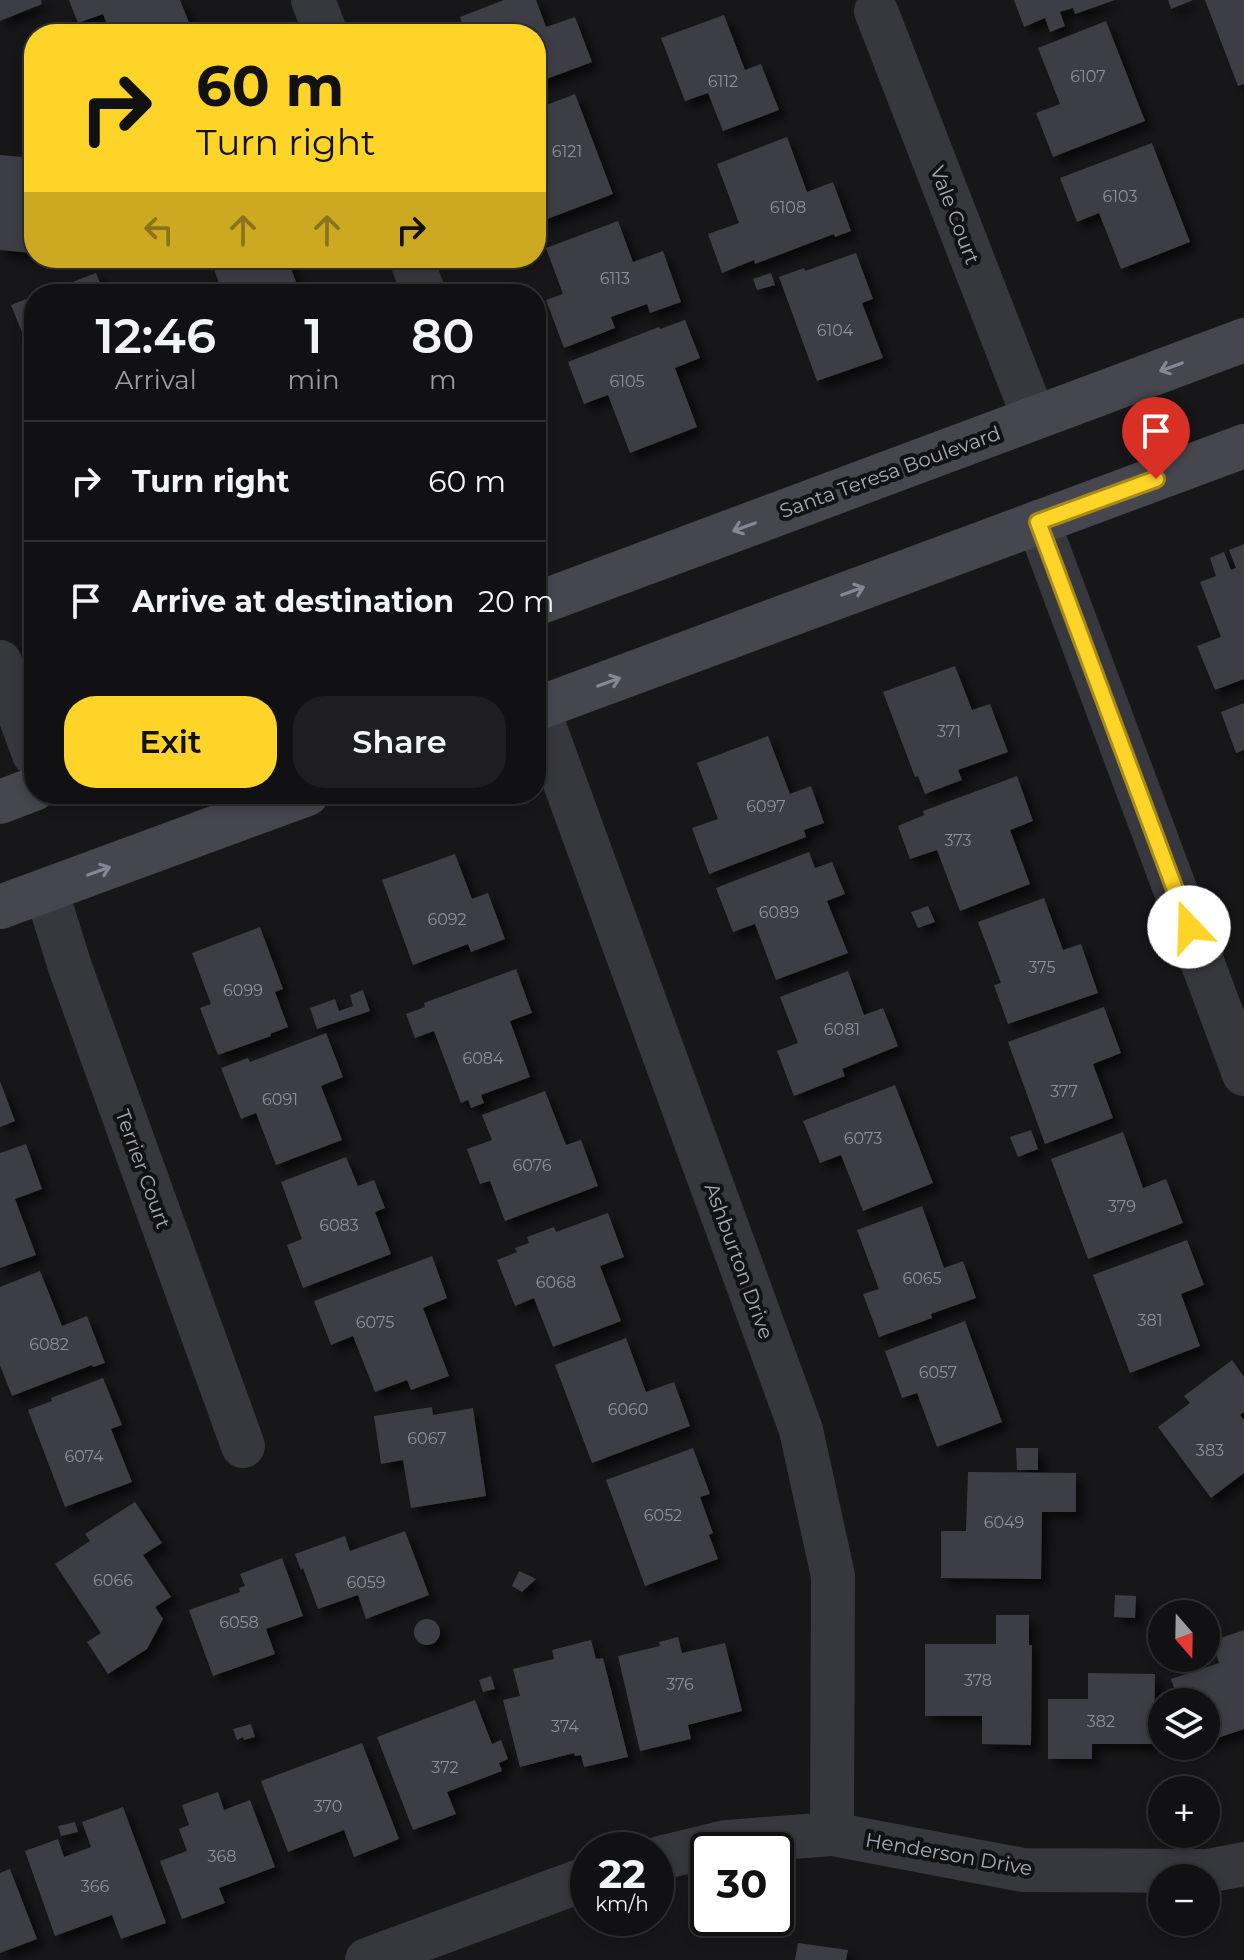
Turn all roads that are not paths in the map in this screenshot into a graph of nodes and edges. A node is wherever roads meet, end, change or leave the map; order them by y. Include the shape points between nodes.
1 (313, 0) edge
2 (876, 11) dead end
3 (322, 24) edge
4 (1244, 340) edge
5 (1034, 418) junction
6 (1244, 446) edge
7 (1038, 522) junction
8 (546, 596) edge
9 (0, 662) edge
10 (546, 706) edge
11 (24, 727) edge
12 (546, 734) edge
13 (24, 793) edge
14 (0, 802) edge
15 (280, 804) edge
16 (46, 890) junction
17 (0, 907) edge
18 (1244, 1074) edge
19 (243, 1446) dead end
20 (832, 1834) junction
21 (674, 1855) edge
22 (1244, 1864) edge
23 (570, 1885) edge
24 (367, 1960) edge

1 - 3 street
2 - 5 street, Vale Court
4 -> 5 main road, Santa Teresa Boulevard
5 -> 8 main road, Santa Teresa Boulevard
6 - 7 main road
10 -> 7 main road
7 - 18 street
9 - 11 street
12 - 20 street, Ashburton Drive via 801,1430 833,1576
13 - 14 main road
16 -> 15 main road
16 - 17 main road
16 - 19 street, Terrier Court
20 - 21 street, Henderson Drive via 726,1842
20 - 22 street, Henderson Drive via 1023,1870 1207,1871
23 - 24 street

